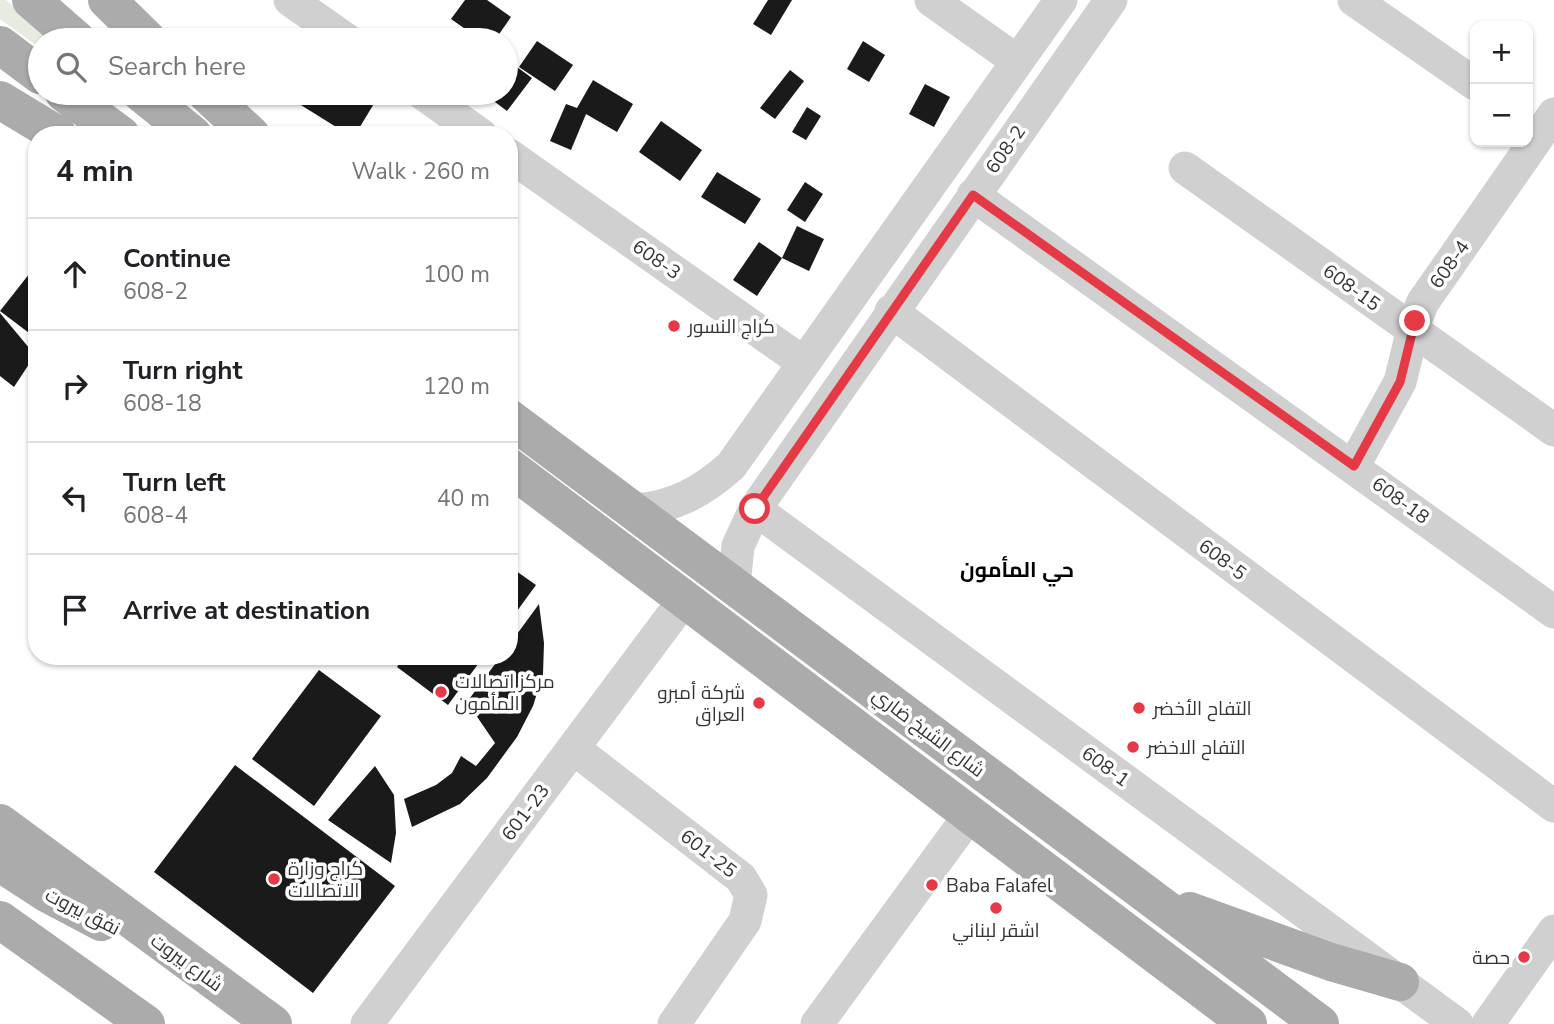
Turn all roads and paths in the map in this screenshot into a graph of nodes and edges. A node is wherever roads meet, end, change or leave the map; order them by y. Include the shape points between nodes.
1 (32, 0) edge
2 (107, 0) edge
3 (290, 0) edge
4 (931, 0) edge
5 (1061, 0) edge
6 (1111, 0) edge
7 (1354, 0) edge
8 (64, 28) edge
9 (136, 28) edge
10 (330, 28) edge
11 (0, 45) edge
12 (1017, 61) junction
13 (28, 66) edge
14 (1470, 81) edge
15 (0, 100) edge
16 (80, 105) edge
17 (156, 105) edge
18 (219, 105) edge
19 (439, 105) edge
20 (0, 118) edge
21 (43, 126) edge
22 (109, 126) edge
23 (182, 126) edge
24 (241, 126) edge
25 (468, 126) edge
26 (1545, 126) edge
27 (28, 130) edge
28 (518, 161) edge
29 (1185, 168) dead end
30 (973, 195) junction
31 (842, 310) junction
32 (883, 324) junction
33 (1413, 331) junction
34 (804, 363) junction
35 (524, 428) edge
36 (1554, 430) edge
37 (1354, 466) junction
38 (518, 474) edge
39 (755, 509) junction
40 (634, 510) junction
41 (734, 585) junction
42 (683, 601) junction
43 (1554, 612) edge
44 (573, 748) junction
45 (1554, 806) edge
46 (969, 816) junction
47 (0, 823) edge
48 (0, 863) edge
49 (1135, 886) junction
50 (0, 920) edge
51 (1554, 931) edge
52 (171, 951) junction
53 (1400, 982) junction
54 (146, 1024) edge
55 (273, 1024) edge
56 (367, 1024) edge
57 (674, 1024) edge
58 (817, 1024) edge
59 (1248, 1024) edge
60 (1320, 1024) edge
61 (1457, 1024) edge
62 (1488, 1024) edge

1 - 8 main road
2 - 9 main road
3 - 10 street
4 - 12 street
5 - 12 street, 608-2
6 - 30 street, 608-2
7 - 14 street
11 - 13 main road
12 - 31 street, 608-2
15 - 21 main road
16 - 22 main road
17 - 23 main road
18 - 24 main road
19 - 25 street
20 - 27 main road
26 - 33 street, 608-4 via 1423,302
28 - 34 street, 608-3
29 - 33 street, 608-15
30 - 32 street, 608-2
30 - 37 street, 608-18
31 - 32 street, 608-5
31 - 34 street, 608-2
32 - 39 street, 608-2
32 - 45 street, 608-5
33 - 36 street, 608-15
33 - 37 street, 608-4 via 1400,382
34 - 40 street, 608-2 via 723,473 676,502
35 - 40 main road, شارع الشيخ ضاري
37 - 43 street, 608-18
38 - 42 main road
39 - 41 street, 608-2 via 738,546
39 - 53 street, 608-1
40 - 41 main road, شارع الشيخ ضاري
41 - 49 main road, شارع الشيخ ضاري
42 - 44 street, 601-23
42 - 46 main road
44 - 56 street, 601-23
44 - 57 street, 601-25 via 741,878 751,895 745,921
46 - 58 street
46 - 59 main road
47 - 52 main road, شارع بيروت
48 - 52 main road, نفق بيروت via 48,894
49 - 53 main road via 1196,914
49 - 60 main road, شارع الشيخ ضاري
50 - 54 main road
51 - 62 street
52 - 55 main road, شارع بيروت
53 - 61 street, 608-1

